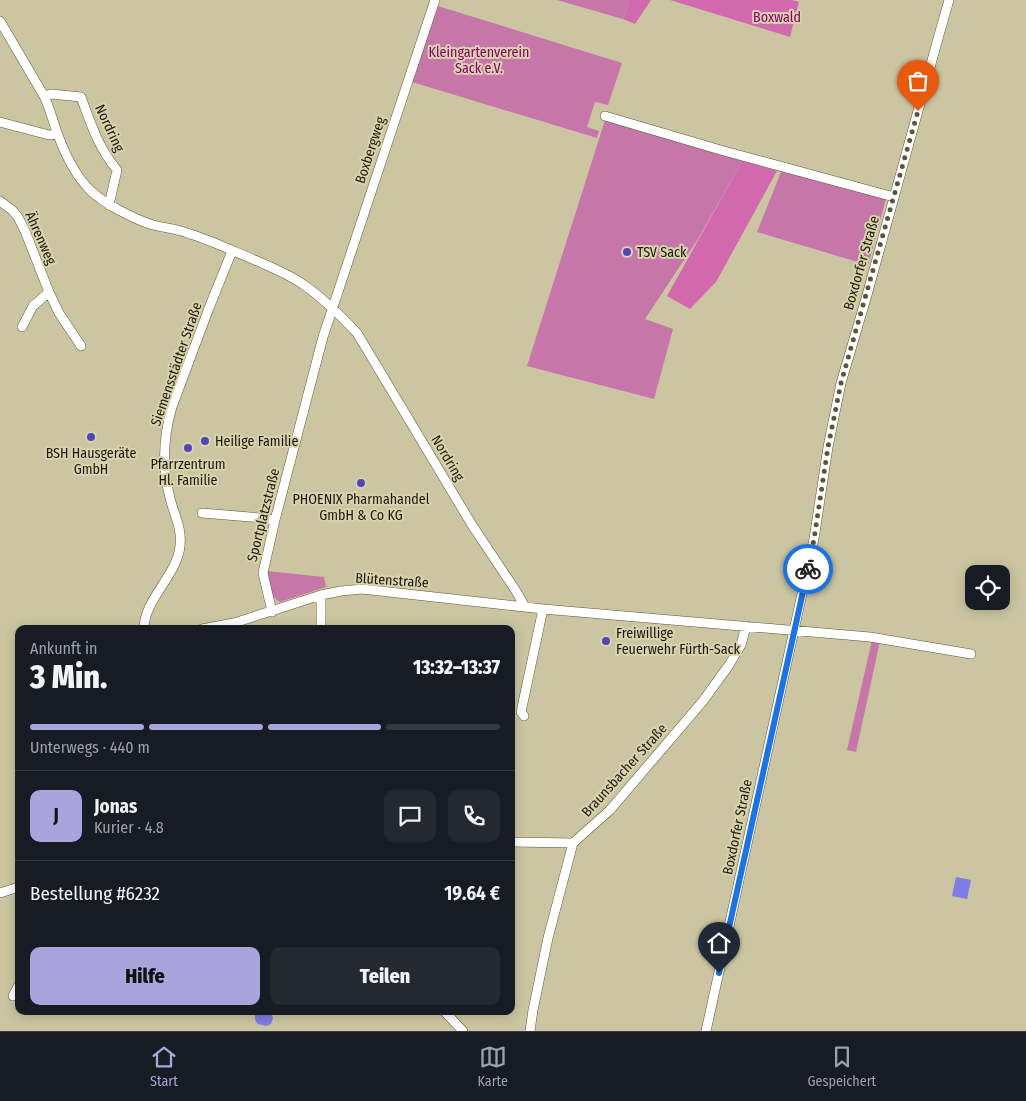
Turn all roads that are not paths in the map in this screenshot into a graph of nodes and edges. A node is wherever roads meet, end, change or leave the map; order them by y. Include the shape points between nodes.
1 (435, 0) edge
2 (949, 0) edge
3 (0, 22) edge
4 (44, 96) junction
5 (605, 116) dead end
6 (0, 122) edge
7 (57, 134) junction
8 (894, 197) junction
9 (0, 201) edge
10 (109, 205) junction
11 (232, 250) junction
12 (48, 292) junction
13 (333, 309) junction
14 (22, 327) dead end
15 (81, 346) dead end
16 (202, 513) dead end
17 (275, 520) junction
18 (321, 595) junction
19 (525, 607) junction
20 (543, 609) junction
21 (272, 612) junction
22 (144, 625) edge
23 (238, 625) edge
24 (321, 625) edge
25 (746, 626) junction
26 (794, 630) junction
27 (971, 654) dead end
28 (524, 716) dead end
29 (515, 842) edge
30 (573, 844) junction
31 (15, 888) edge
32 (0, 892) edge
33 (15, 992) edge
34 (13, 996) dead end
35 (448, 1015) edge
36 (463, 1031) edge
37 (530, 1031) edge
38 (706, 1031) edge

1 - 13 street, Boxbergweg
2 - 8 street, Boxdorfer Straße
3 - 4 street, Nordring
4 - 7 street, Nordring
4 - 10 street, Nordring via 81,97 93,130 117,170
5 - 8 street
6 - 7 street via 49,135
7 - 10 street, Nordring via 83,182
8 - 26 street, Boxdorfer Straße via 841,383 814,539
9 - 12 street, Ährenweg via 12,210 25,230
10 - 11 street, Nordring via 138,219 190,233
11 - 13 street, Nordring via 303,284
11 - 22 street, Siemensstädter Straße via 168,423 164,456 171,500 180,528 180,544 176,563 155,596
12 - 14 street via 33,306
12 - 15 street, Ährenweg
13 - 17 street, Sportplatzstraße
13 - 19 street, Nordring via 357,333
16 - 17 street
17 - 21 street, Sportplatzstraße via 263,573
18 - 19 street, Blütenstraße via 362,589
18 - 21 street, Blütenstraße
18 - 24 street
19 - 20 street
20 - 25 street
20 - 28 street via 521,712
21 - 23 street, Blütenstraße
25 - 26 street
25 - 30 street, Braunsbacher Straße via 741,645 703,701 610,810
26 - 27 street via 870,637
26 - 38 street, Boxdorfer Straße
29 - 30 street
30 - 37 street via 548,938
31 - 32 street
33 - 34 street
35 - 36 street

